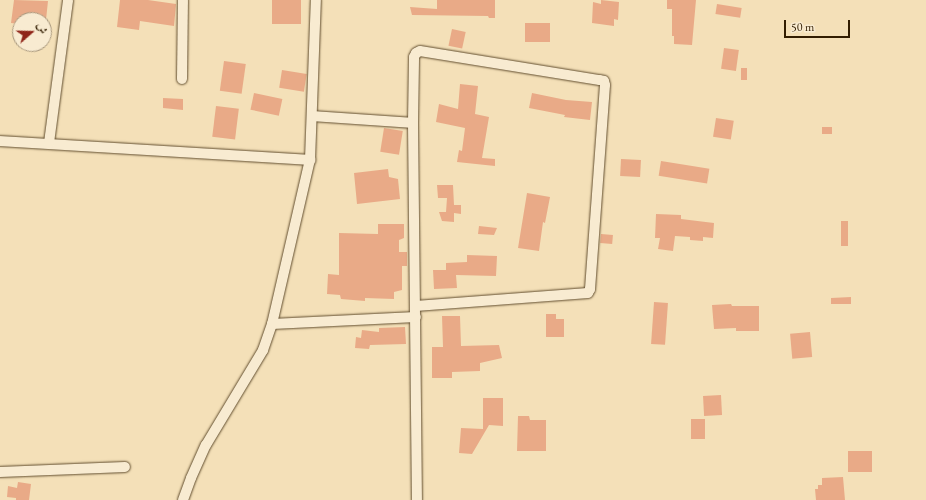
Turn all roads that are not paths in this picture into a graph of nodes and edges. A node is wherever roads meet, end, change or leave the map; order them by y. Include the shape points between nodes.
1 (68, 0) edge
2 (183, 0) edge
3 (316, 0) edge
4 (182, 79) dead end
5 (312, 116) junction
6 (413, 123) junction
7 (0, 141) edge
8 (49, 143) junction
9 (310, 160) junction
10 (415, 306) junction
11 (416, 317) junction
12 (272, 324) junction
13 (125, 466) dead end
14 (0, 472) edge
15 (182, 500) edge
16 (417, 500) edge

1 - 8 street
2 - 4 street
3 - 5 street
5 - 6 street
5 - 9 street
6 - 10 street
6 - 10 street via 414,57 420,51 600,80 604,81 605,85 588,293
7 - 8 street
8 - 9 street
9 - 12 street
10 - 11 street
11 - 12 street
11 - 16 street
12 - 15 street via 262,350 206,445
13 - 14 street

